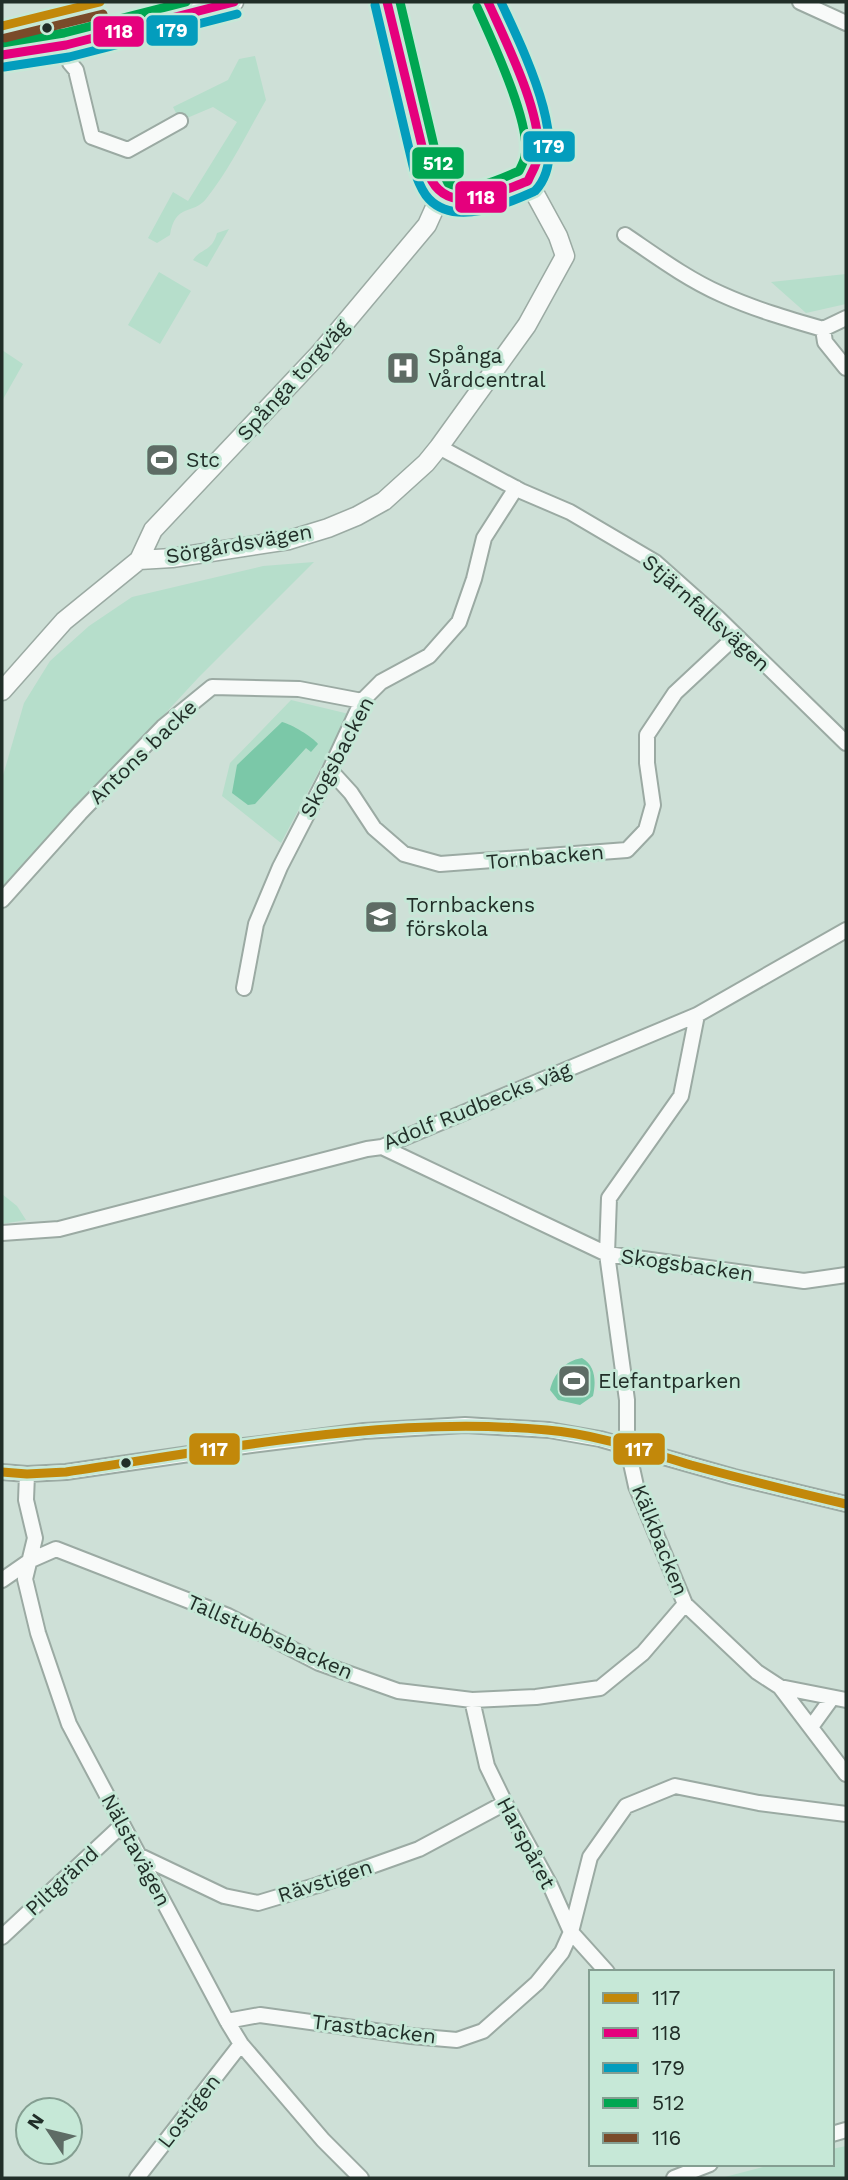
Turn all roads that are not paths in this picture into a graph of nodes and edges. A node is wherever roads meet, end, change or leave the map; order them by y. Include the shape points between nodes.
1 (234, 2) edge
2 (387, 2) edge
3 (488, 2) edge
4 (800, 2) edge
5 (846, 23) edge
6 (66, 46) junction
7 (2, 55) edge
8 (180, 121) dead end
9 (528, 181) junction
10 (441, 194) junction
11 (625, 235) dead end
12 (846, 318) edge
13 (822, 329) junction
14 (846, 368) edge
15 (439, 447) junction
16 (516, 488) junction
17 (139, 560) junction
18 (736, 636) junction
19 (2, 691) edge
20 (362, 701) junction
21 (846, 743) edge
22 (330, 770) junction
23 (2, 900) edge
24 (846, 930) edge
25 (244, 988) dead end
26 (697, 1015) junction
27 (382, 1147) junction
28 (2, 1233) edge
29 (607, 1254) junction
30 (846, 1275) edge
31 (628, 1445) junction
32 (2, 1472) edge
33 (27, 1474) junction
34 (846, 1504) edge
35 (31, 1560) junction
36 (2, 1580) edge
37 (685, 1604) junction
38 (780, 1687) junction
39 (839, 1699) edge
40 (472, 1700) junction
41 (811, 1727) junction
42 (846, 1774) edge
43 (505, 1804) junction
44 (846, 1814) edge
45 (122, 1825) junction
46 (140, 1857) junction
47 (571, 1932) junction
48 (2, 1937) edge
49 (605, 1970) edge
50 (227, 2021) junction
51 (241, 2044) junction
52 (705, 2166) edge
53 (137, 2178) edge
54 (361, 2178) edge
55 (674, 2178) edge

1 - 6 street
2 - 10 street via 424,159
3 - 9 street via 538,135 538,158
4 - 5 street
6 - 7 street
6 - 8 street via 92,137 128,150
9 - 10 street via 472,199 455,200
9 - 15 street, Sörgårdsvägen via 565,256 527,325
10 - 17 street, Spånga torgväg via 427,225 319,354 153,530
11 - 13 street via 719,293
12 - 13 street
13 - 14 street via 825,342
15 - 16 street, Stjärnfallsvägen
15 - 17 street, Sörgårdsvägen via 384,501 328,528 276,542
16 - 18 street, Stjärnfallsvägen via 570,512 655,562
16 - 20 street, Skogsbacken via 484,538 459,622 429,656 381,682
17 - 19 street, Sörgårdsvägen via 64,621
18 - 21 street, Stjärnfallsvägen
18 - 22 street, Tornbacken via 675,693 647,734 653,805 646,831 627,850 440,864 428,861 404,854 374,828
20 - 22 street, Skogsbacken
20 - 23 street, Antons backe via 299,689 212,687 163,727
22 - 25 street, Skogsbacken via 256,924
24 - 26 street, Adolf Rudbecks väg
26 - 27 street, Adolf Rudbecks väg
26 - 29 street, Kälkbacken via 681,1096 609,1198
27 - 28 street, Adolf Rudbecks väg via 59,1229
27 - 29 street, Skogsbacken
29 - 30 street, Skogsbacken via 804,1281
29 - 31 street, Kälkbacken via 627,1400
31 - 33 street via 549,1430 465,1425 365,1431 110,1467
31 - 34 street
31 - 37 street, Kälkbacken via 636,1486
32 - 33 street
33 - 35 street, Nälstavägen via 26,1500 35,1538
35 - 36 street, Tallstubbsbacken
35 - 40 street, Tallstubbsbacken via 56,1549 228,1616 318,1663 398,1691
35 - 45 street, Nälstavägen via 25,1579 69,1724
37 - 38 street, Kälkbacken via 757,1672
37 - 40 street, Tallstubbsbacken via 643,1653 600,1688
38 - 39 street
38 - 41 street, Kälkbacken
39 - 41 street
40 - 43 street, Harspåret via 487,1766
41 - 42 street, Kälkbacken
43 - 46 street, Rävstigen via 419,1849 258,1903 225,1896
43 - 47 street, Harspåret
44 - 47 street, Trastbacken via 674,1786 626,1806 590,1857
45 - 46 street, Nälstavägen
45 - 48 street, Piltgränd
46 - 50 street, Nälstavägen
47 - 49 street, Harspåret
47 - 50 street, Trastbacken via 562,1952 537,1983 483,2031 457,2040 260,2015
50 - 51 street, Nälstavägen
51 - 53 street, Lostigen
51 - 54 street, Nälstavägen
52 - 55 street

